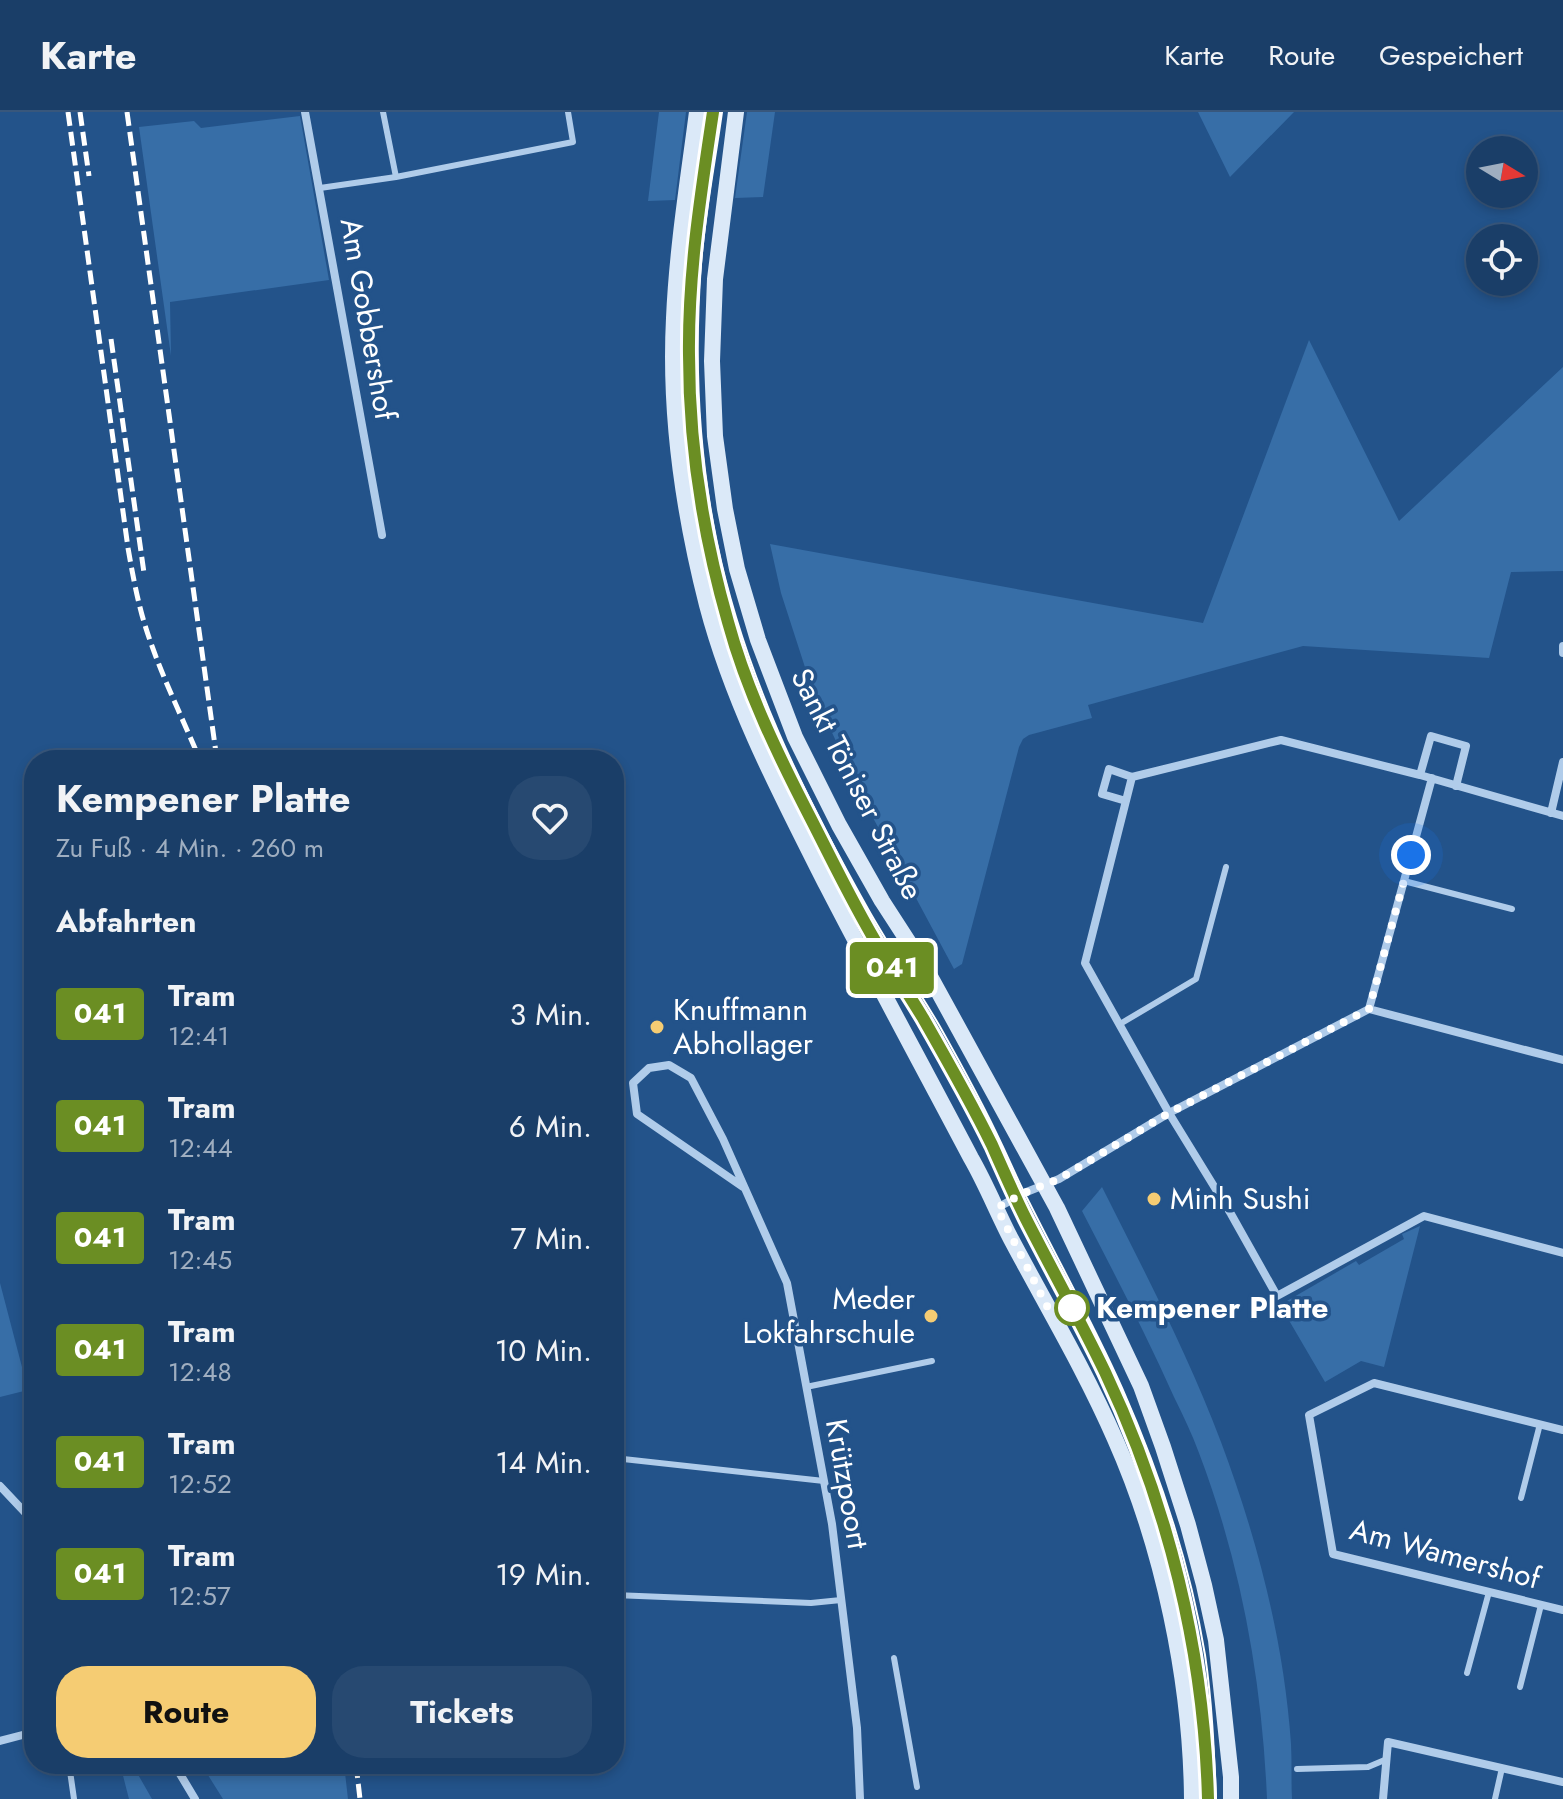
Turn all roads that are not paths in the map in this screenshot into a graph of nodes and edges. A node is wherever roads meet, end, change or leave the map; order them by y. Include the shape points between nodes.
1 (305, 112) edge
2 (383, 112) edge
3 (568, 112) edge
4 (697, 112) edge
5 (736, 112) edge
6 (396, 177) junction
7 (320, 188) junction
8 (382, 535) dead end
9 (1563, 646) edge
10 (1563, 653) edge
11 (1563, 762) edge
12 (1420, 775) junction
13 (1132, 777) junction
14 (1432, 778) junction
15 (1456, 786) junction
16 (1126, 801) junction
17 (1551, 813) junction
18 (1563, 816) edge
19 (1226, 867) dead end
20 (1404, 881) junction
21 (1512, 909) dead end
22 (1369, 1009) junction
23 (1120, 1024) junction
24 (1563, 1060) edge
25 (1169, 1113) junction
26 (1044, 1185) junction
27 (743, 1187) junction
28 (997, 1208) junction
29 (1563, 1253) edge
30 (932, 1361) dead end
31 (806, 1387) junction
32 (1540, 1424) junction
33 (1563, 1430) edge
34 (624, 1459) edge
35 (824, 1481) junction
36 (0, 1486) edge
37 (1521, 1498) dead end
38 (24, 1511) edge
39 (1489, 1592) junction
40 (624, 1595) edge
41 (841, 1600) junction
42 (1541, 1605) junction
43 (1563, 1610) edge
44 (894, 1658) dead end
45 (1467, 1673) dead end
46 (1520, 1687) dead end
47 (24, 1735) edge
48 (0, 1741) edge
49 (1387, 1759) junction
50 (1502, 1768) junction
51 (1297, 1769) dead end
52 (70, 1774) edge
53 (180, 1774) edge
54 (1563, 1782) edge
55 (917, 1787) dead end
56 (74, 1799) edge
57 (195, 1799) edge
58 (860, 1799) edge
59 (1192, 1799) edge
60 (1231, 1799) edge
61 (1383, 1799) edge
62 (1495, 1799) edge

1 - 7 street, Am Gobbershof
2 - 6 lane
3 - 6 lane via 573,142
4 - 28 main road via 677,269 674,378 682,485 707,606 758,748
5 - 26 main road, Sankt Töniser Straße via 715,279 712,361 715,436 737,569 770,675 801,750
6 - 7 lane
7 - 8 street, Am Gobbershof
9 - 10 street
11 - 17 street
12 - 13 street via 1281,740
12 - 14 street
12 - 15 street via 1431,736 1466,746
13 - 16 street
13 - 16 street via 1109,769 1102,794
14 - 15 street
14 - 20 street
15 - 17 street
16 - 23 street via 1085,963
17 - 18 street
19 - 23 lane via 1196,979
20 - 21 lane
20 - 22 street
22 - 24 street
22 - 25 street
23 - 25 street
25 - 26 street
25 - 29 street via 1277,1296 1424,1216
26 - 28 street
26 - 60 main road, Sankt Töniser Straße via 1141,1386 1188,1525 1216,1640
27 - 27 street, Krützpoort via 691,1078 669,1065 649,1068 633,1083 637,1114
27 - 31 street, Krützpoort via 787,1283
28 - 59 main road via 1134,1484 1177,1643
30 - 31 lane
31 - 35 street, Krützpoort
32 - 33 street, Am Wamershof
32 - 37 lane
32 - 39 street, Am Wamershof via 1374,1383 1309,1415 1333,1554
34 - 35 lane
35 - 41 street, Krützpoort
36 - 38 street
39 - 42 street, Am Wamershof
39 - 45 lane
40 - 41 lane
41 - 58 street, Krützpoort
42 - 43 street, Am Wamershof
42 - 46 lane
44 - 55 lane
47 - 48 street
49 - 50 street via 1388,1742
49 - 51 lane via 1368,1767
49 - 61 street
50 - 54 street
50 - 62 lane
52 - 56 lane
53 - 57 street

